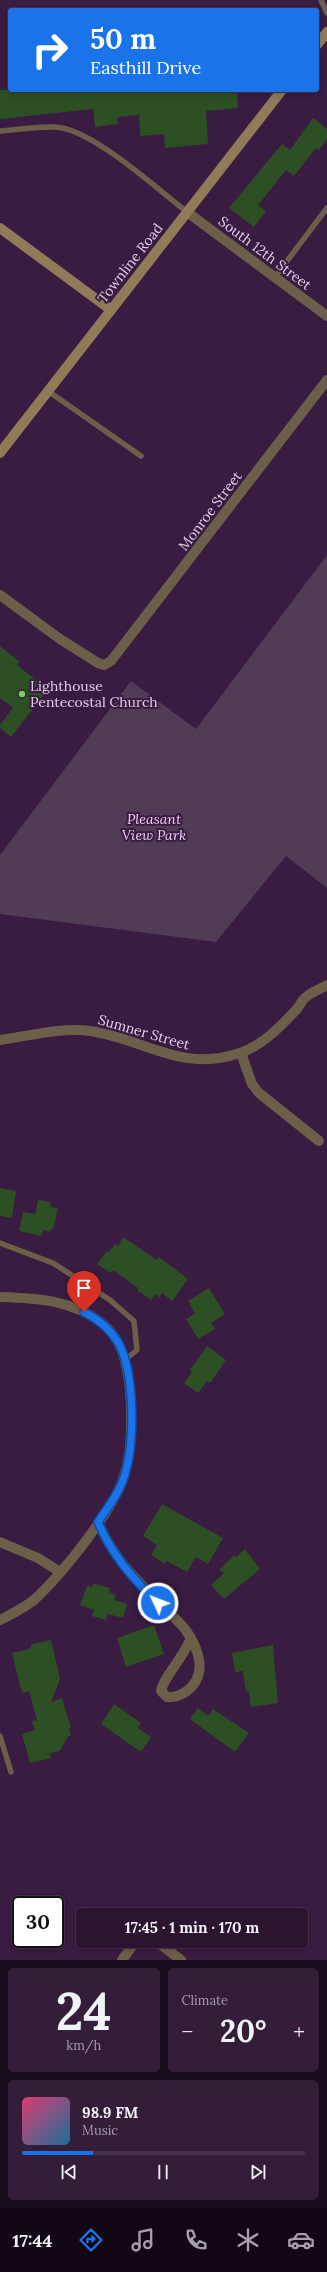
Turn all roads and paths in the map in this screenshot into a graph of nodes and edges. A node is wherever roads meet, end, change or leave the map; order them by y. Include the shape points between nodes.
1 (321, 0) edge
2 (327, 13) edge
3 (327, 32) edge
4 (319, 42) edge
5 (280, 92) edge
6 (0, 131) edge
7 (327, 208) edge
8 (187, 212) junction
9 (0, 228) edge
10 (275, 277) junction
11 (111, 310) junction
12 (327, 316) edge
13 (327, 380) edge
14 (48, 391) junction
15 (0, 453) edge
16 (141, 456) dead end
17 (0, 595) edge
18 (327, 985) edge
19 (0, 1040) edge
20 (241, 1053) junction
21 (319, 1141) dead end
22 (0, 1243) edge
23 (0, 1297) edge
24 (125, 1360) junction
25 (98, 1522) junction
26 (0, 1542) edge
27 (60, 1572) junction
28 (0, 1620) edge
29 (191, 1638) junction
30 (0, 1736) edge
31 (11, 1772) dead end
32 (131, 1948) edge
33 (165, 1948) edge
34 (122, 1960) edge
35 (181, 1960) edge

1 - 2 lane
3 - 4 street
5 - 8 street, Townline Road
6 - 8 lane via 55,127 81,133 105,148
7 - 10 lane
8 - 10 street, South 12th Street
8 - 11 street, Townline Road
9 - 11 street
10 - 12 street, South 12th Street
11 - 14 street, Townline Road
13 - 17 street, Monroe Street via 114,658 104,665 60,639
14 - 15 street, Townline Road
14 - 16 lane
18 - 20 street, Sumner Street via 306,997 265,1040
19 - 20 street, Sumner Street via 69,1030 88,1030 180,1058 217,1059
20 - 21 street via 252,1084 259,1094
22 - 24 lane via 53,1263 110,1300 134,1321 137,1350
23 - 24 street via 51,1301 84,1312 110,1331 118,1341
24 - 25 street via 130,1395 129,1454 121,1486
25 - 27 street
25 - 29 street via 108,1545 126,1570 179,1622
26 - 27 street via 38,1558
27 - 28 street via 33,1600
29 - 29 street via 184,1654 164,1681 161,1691 167,1697 174,1697 186,1691 199,1676 200,1664
30 - 31 lane
32 - 34 street
33 - 35 street

